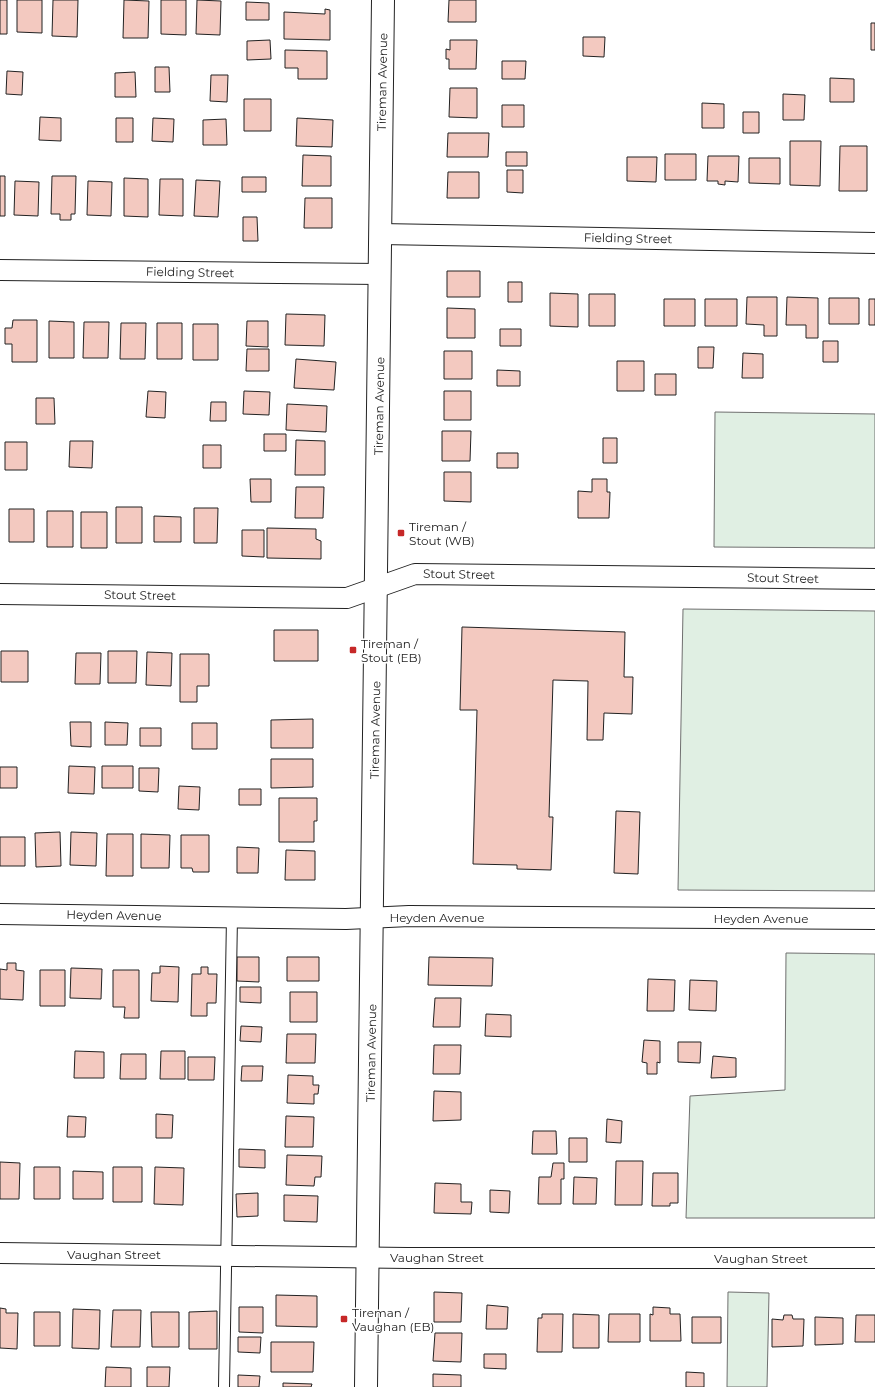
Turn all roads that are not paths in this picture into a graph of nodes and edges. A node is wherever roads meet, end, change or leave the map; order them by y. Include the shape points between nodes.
1 (383, 0) edge
2 (380, 234) junction
3 (875, 243) edge
4 (0, 270) edge
5 (380, 274) junction
6 (875, 580) edge
7 (376, 588) junction
8 (0, 594) edge
9 (0, 914) edge
10 (232, 917) junction
11 (372, 918) junction
12 (875, 919) edge
13 (0, 1253) edge
14 (227, 1255) junction
15 (369, 1257) junction
16 (875, 1258) edge
17 (224, 1387) edge
18 (366, 1387) edge

1 - 2 street, Tireman Avenue
2 - 3 street, Fielding Street
2 - 5 street, Tireman Avenue
4 - 5 street, Fielding Street
5 - 7 street, Tireman Avenue
6 - 7 street, Stout Street via 415,574
7 - 8 street, Stout Street via 347,598
7 - 11 street, Tireman Avenue
9 - 10 street, Heyden Avenue
10 - 11 street, Heyden Avenue via 346,920
10 - 14 lane
11 - 12 street, Heyden Avenue via 417,916
11 - 15 street, Tireman Avenue
13 - 14 street, Vaughan Street
14 - 15 street, Vaughan Street
14 - 17 lane
15 - 16 street, Vaughan Street
15 - 18 street, Tireman Avenue

